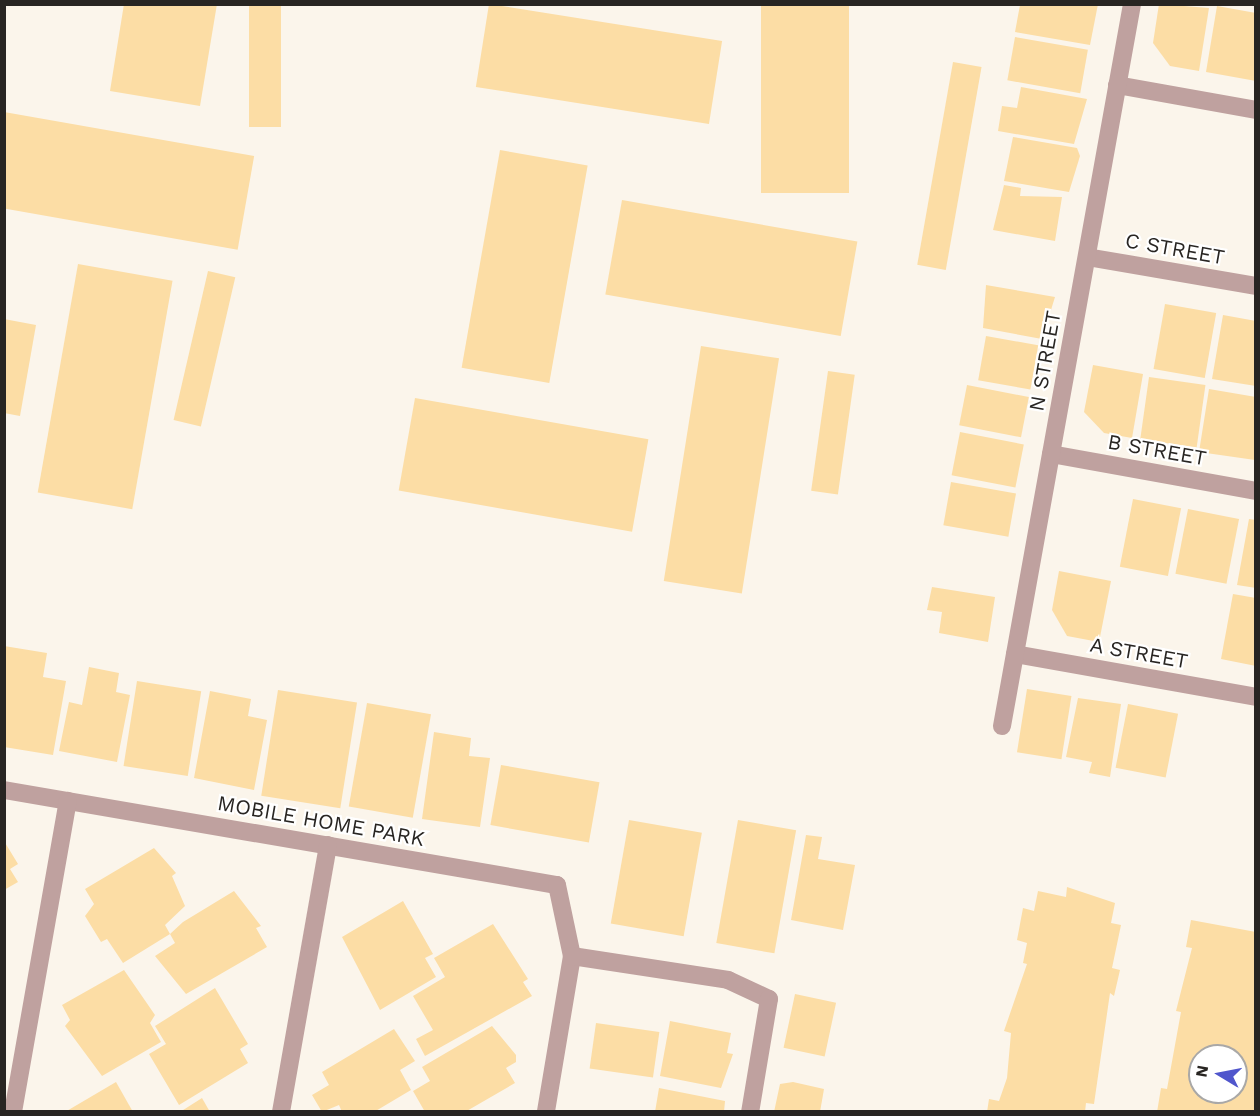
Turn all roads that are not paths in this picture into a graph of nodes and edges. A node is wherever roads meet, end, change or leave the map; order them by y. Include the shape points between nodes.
1 (1132, 4) edge
2 (1117, 85) junction
3 (1256, 110) edge
4 (1086, 257) junction
5 (1256, 286) edge
6 (1051, 454) junction
7 (1256, 491) edge
8 (1015, 654) junction
9 (1256, 697) edge
10 (1002, 726) dead end
11 (4, 790) edge
12 (68, 801) junction
13 (328, 845) junction
14 (572, 956) junction
15 (13, 1112) edge
16 (281, 1112) edge
17 (546, 1112) edge
18 (750, 1112) edge

1 - 2 street, N STREET
2 - 3 street
2 - 4 street, N STREET
4 - 5 street, C STREET
4 - 6 street, N STREET
6 - 7 street, B STREET
6 - 8 street, N STREET
8 - 9 street, A STREET
8 - 10 street, N STREET
11 - 12 street, MOBILE HOME PARK
12 - 13 street, MOBILE HOME PARK
12 - 15 street
13 - 14 street, MOBILE HOME PARK via 557,885
13 - 16 street
14 - 17 street, MOBILE HOME PARK
14 - 18 street via 728,980 769,999

